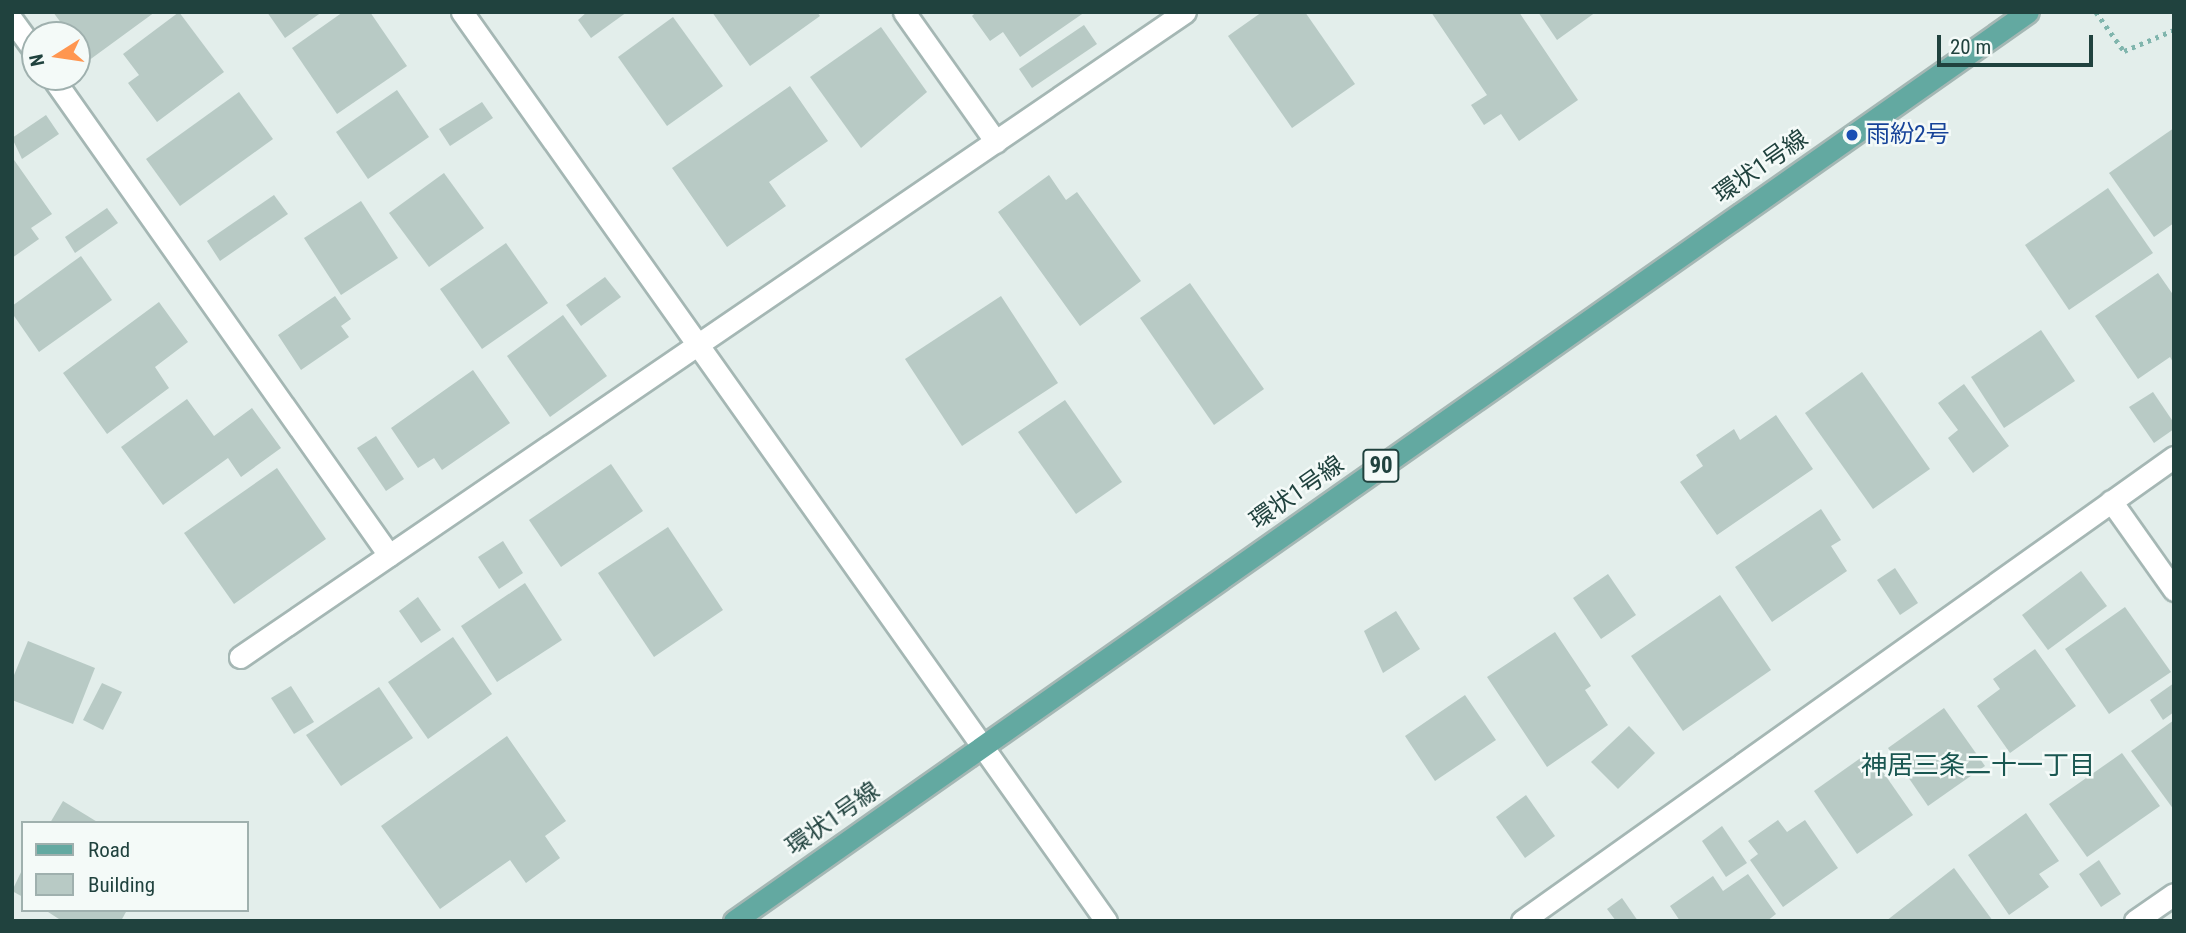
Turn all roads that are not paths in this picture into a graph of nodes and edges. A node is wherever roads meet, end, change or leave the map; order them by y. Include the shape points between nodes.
1 (462, 12) edge
2 (904, 12) edge
3 (1185, 12) edge
4 (2028, 12) edge
5 (62, 91) edge
6 (996, 142) junction
7 (696, 343) junction
8 (2174, 457) edge
9 (2111, 500) junction
10 (389, 555) junction
11 (2174, 590) edge
12 (240, 657) dead end
13 (983, 746) junction
14 (2174, 894) edge
15 (734, 921) edge
16 (1106, 921) edge
17 (1521, 921) edge
18 (2135, 921) edge

1 - 7 street
2 - 6 street
3 - 6 street
4 - 13 main road, 環状1号線 / 90
5 - 10 street
6 - 7 street
7 - 10 street
7 - 13 street
8 - 9 street
9 - 11 street
9 - 17 street
10 - 12 street
13 - 15 main road, 環状1号線 / 90
13 - 16 street
14 - 18 street

